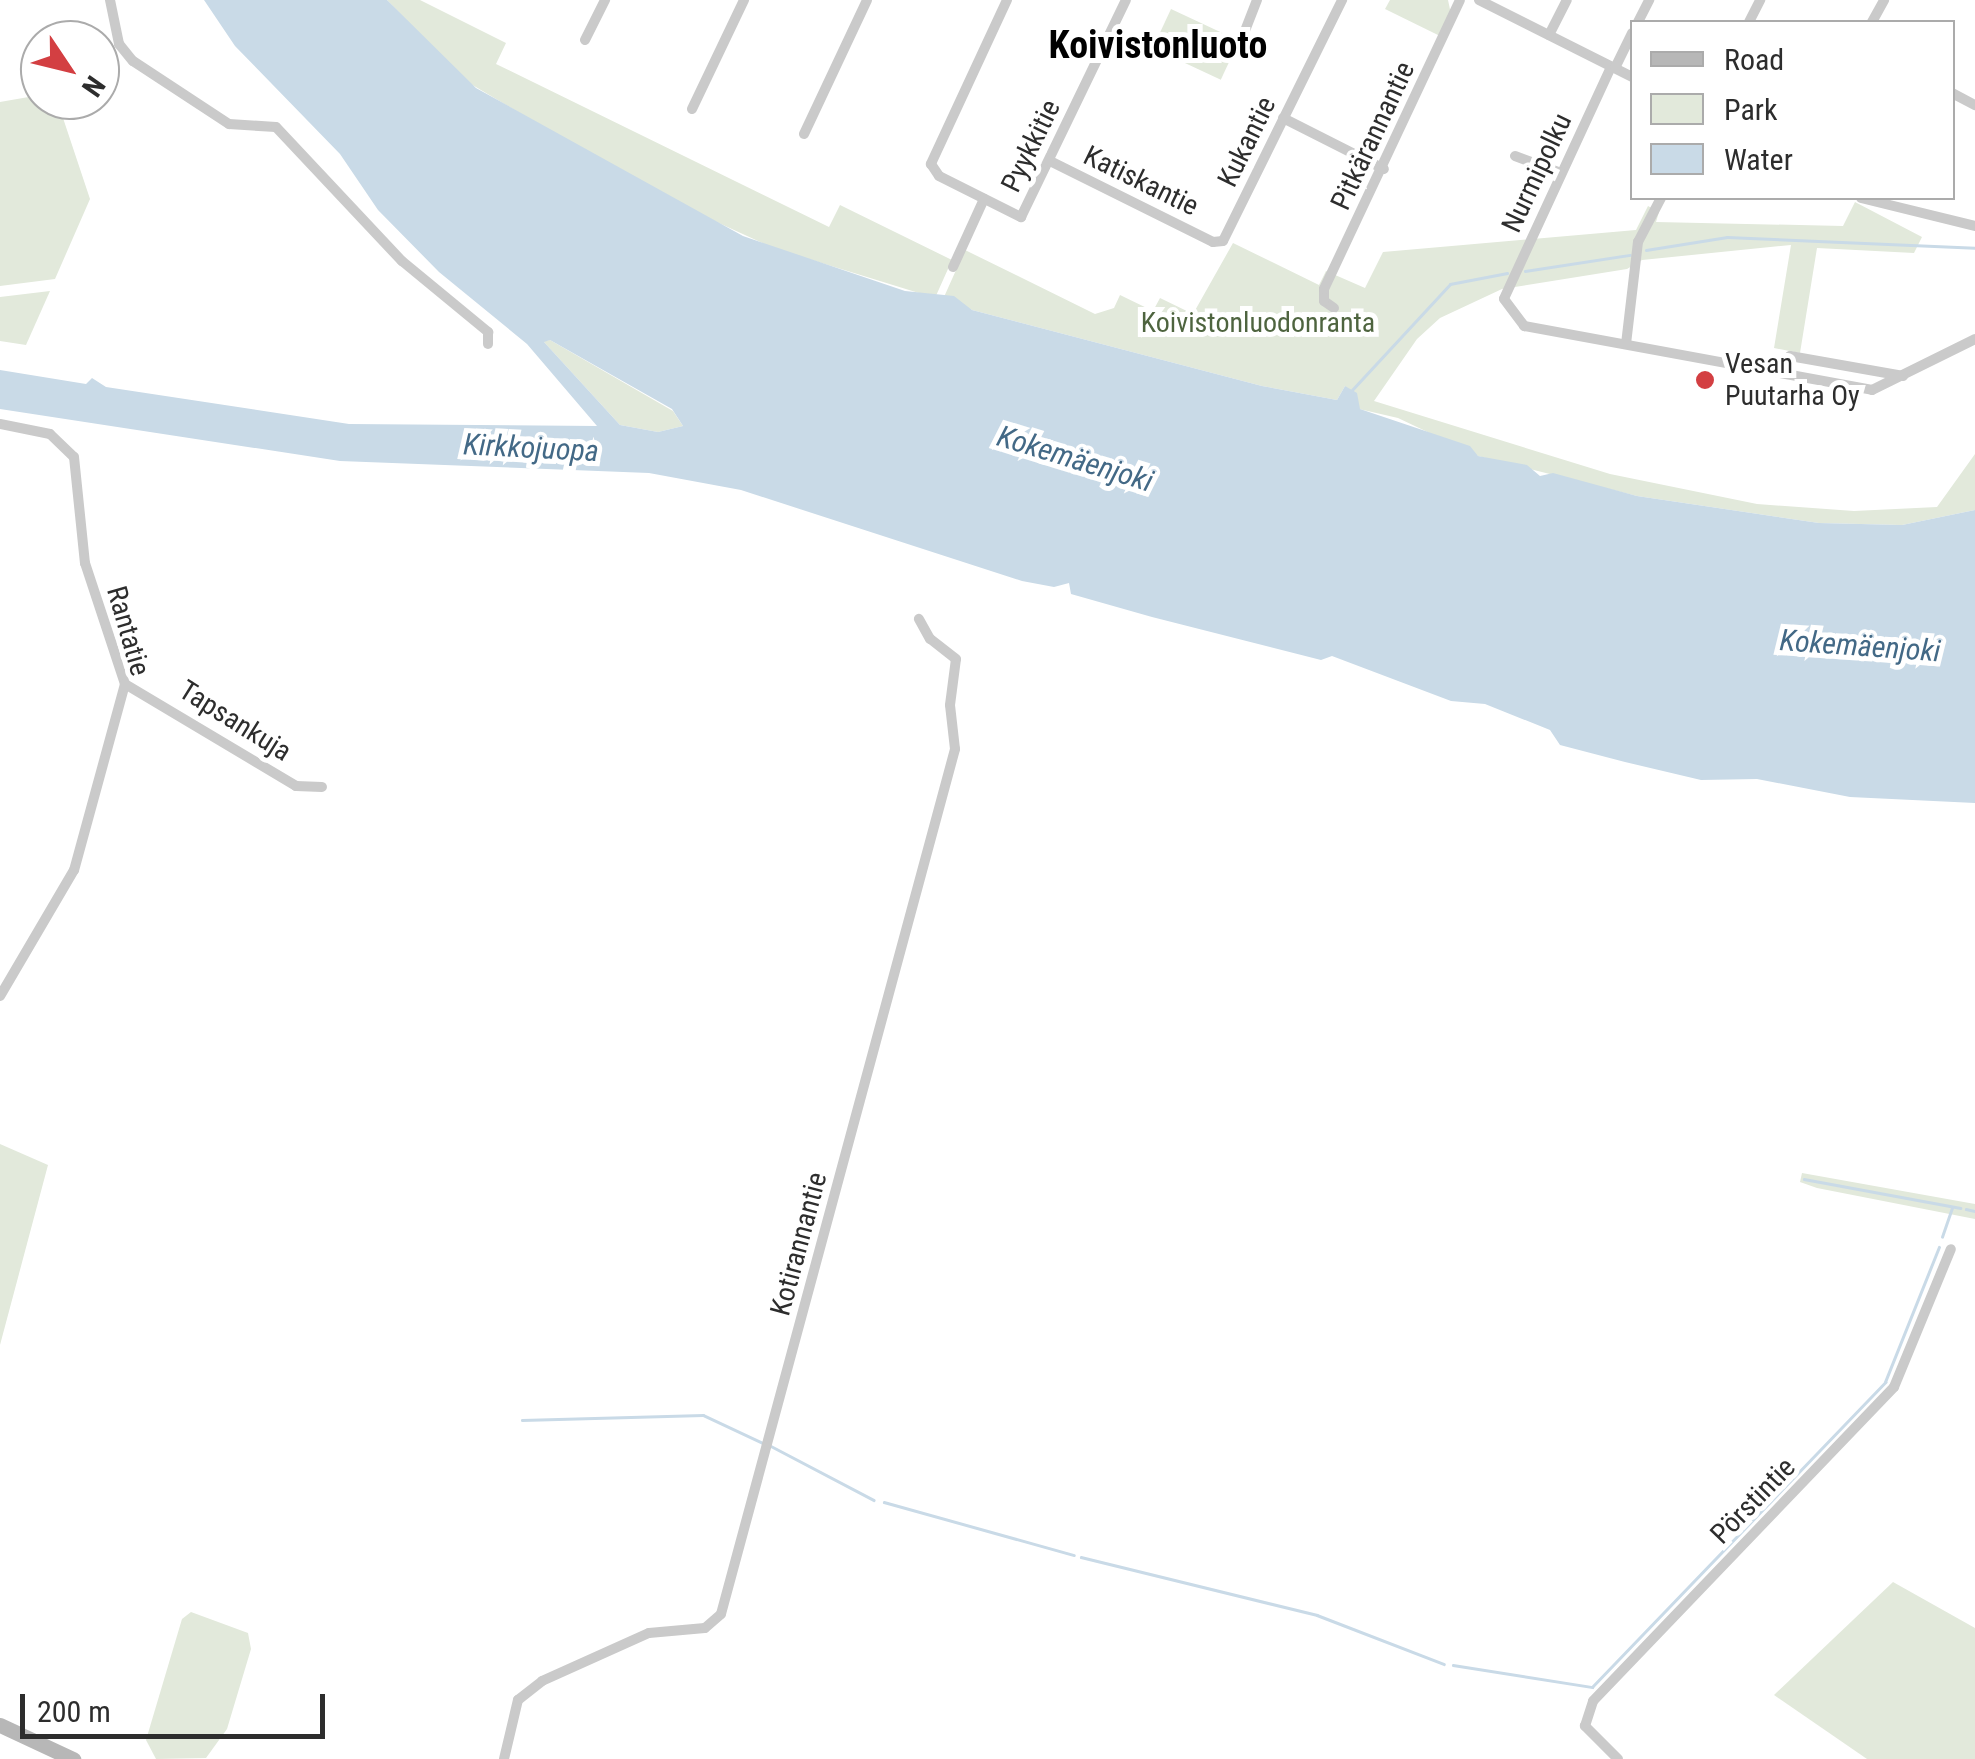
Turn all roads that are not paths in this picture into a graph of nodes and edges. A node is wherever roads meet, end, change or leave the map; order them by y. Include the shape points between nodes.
1 (110, 0) edge
2 (605, 0) edge
3 (744, 0) edge
4 (867, 0) edge
5 (1007, 0) edge
6 (1126, 0) edge
7 (1257, 0) edge
8 (1342, 0) edge
9 (1460, 0) edge
10 (1479, 0) edge
11 (1566, 0) edge
12 (1549, 35) junction
13 (1630, 37) edge
14 (586, 40) dead end
15 (1241, 41) dead end
16 (1613, 67) junction
17 (1630, 76) edge
18 (692, 108) dead end
19 (1283, 118) junction
20 (804, 134) dead end
21 (1514, 156) dead end
22 (1050, 161) junction
23 (1384, 168) junction
24 (1561, 173) junction
25 (984, 200) junction
26 (1660, 200) edge
27 (1869, 200) edge
28 (1975, 226) edge
29 (1213, 242) joint
30 (954, 267) dead end
31 (1334, 308) dead end
32 (1975, 339) edge
33 (488, 344) dead end
34 (1626, 344) junction
35 (1776, 372) junction
36 (1904, 377) junction
37 (0, 424) edge
38 (919, 619) dead end
39 (126, 684) junction
40 (322, 787) dead end
41 (0, 996) edge
42 (1951, 1249) dead end
43 (0, 1725) edge
44 (73, 1759) edge
45 (504, 1759) edge
46 (1618, 1759) edge

1 - 33 street via 119,44 146,72 229,124 276,128 390,249 488,332
2 - 14 street
3 - 18 street
4 - 20 street
5 - 25 street, Pyykkitie via 932,164 940,176
6 - 22 street, Pyykkitie
7 - 15 street
8 - 19 street, Kukantie
9 - 23 street, Pitkärannantie
10 - 12 street
11 - 12 street
12 - 16 street
13 - 16 street, Nurmipolku
16 - 17 street
16 - 24 street, Nurmipolku
19 - 23 street
19 - 29 street, Kukantie via 1224,240
21 - 24 street
22 - 25 street, Pyykkitie via 1021,217
22 - 29 street, Katiskantie
23 - 31 street, Pitkärannantie via 1324,289 1324,301
24 - 34 street, Nurmipolku via 1504,299 1524,326
25 - 30 street
26 - 34 street via 1638,242
27 - 28 street
32 - 36 street
34 - 35 street
35 - 36 street via 1872,390
35 - 36 street via 1790,356
37 - 39 street, Rantatie via 50,434 74,457 85,563
38 - 45 street, Kotirannantie via 930,639 956,659 950,705 955,749 721,1614 705,1628 649,1633 542,1680 518,1700
39 - 40 street, Tapsankuja via 296,786
39 - 41 street, Rantatie via 74,870
42 - 46 street, Pörstintie via 1894,1387 1593,1702 1585,1726
43 - 44 main road

